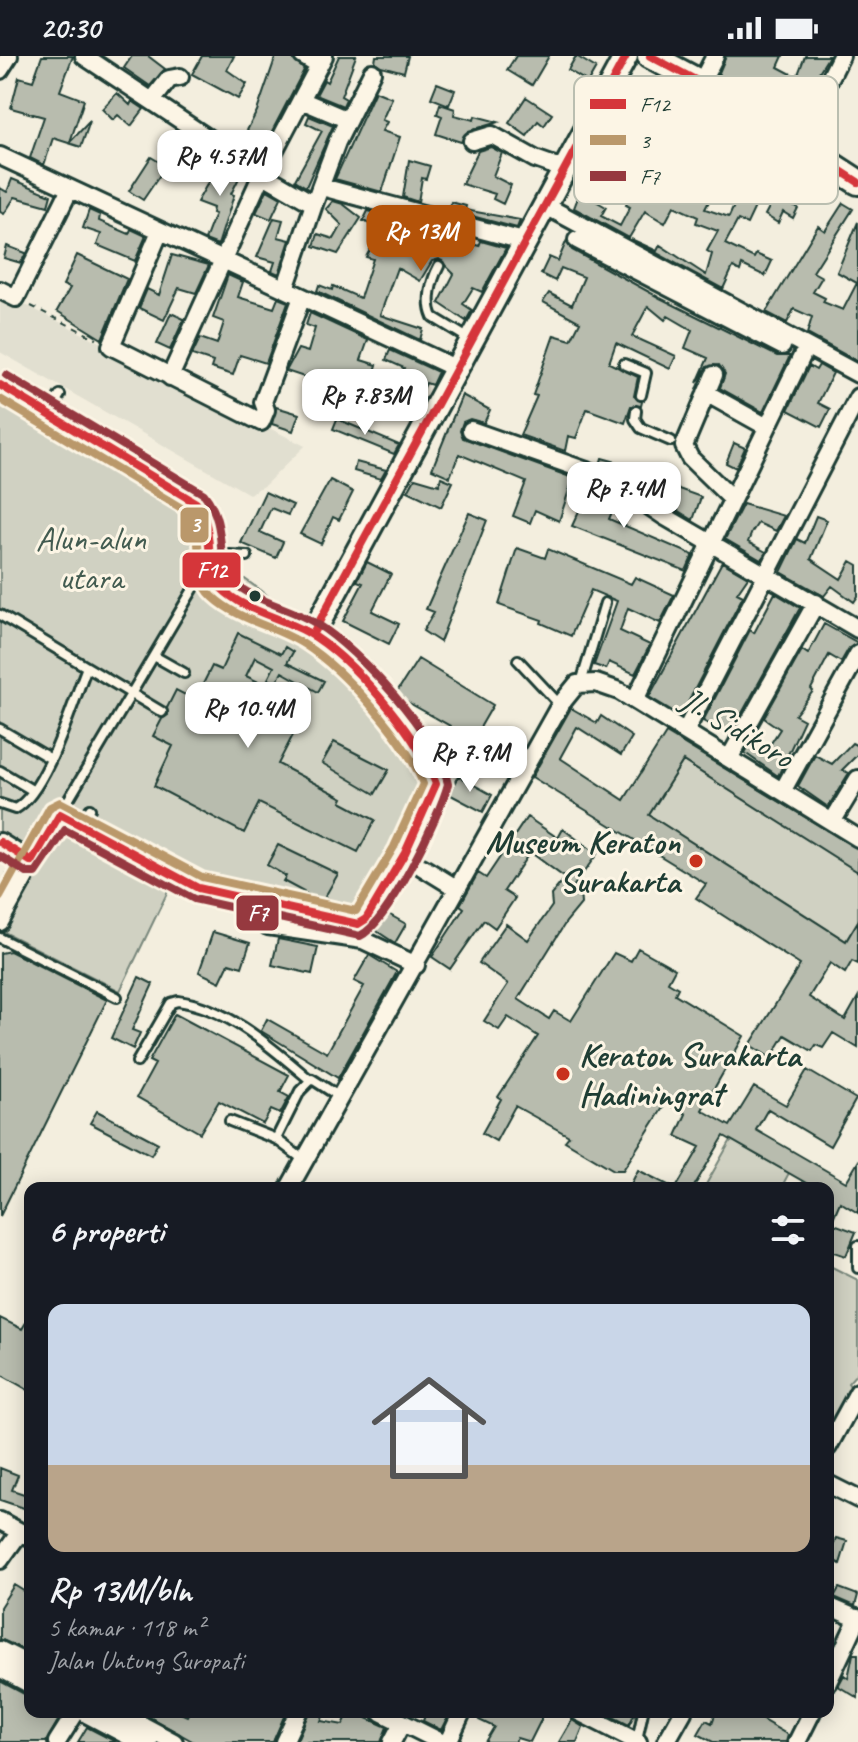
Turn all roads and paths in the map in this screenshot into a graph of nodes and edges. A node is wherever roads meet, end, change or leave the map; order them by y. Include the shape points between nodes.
1 (9, 56) edge
2 (84, 56) edge
3 (303, 56) edge
4 (626, 56) edge
5 (650, 56) edge
6 (715, 56) edge
7 (841, 56) edge
8 (322, 61) edge
9 (0, 70) edge
10 (372, 72) dead end
11 (615, 76) edge
12 (688, 76) edge
13 (705, 76) edge
14 (831, 76) edge
15 (180, 77) dead end
16 (301, 100) junction
17 (152, 101) junction
18 (348, 120) junction
19 (472, 141) dead end
20 (574, 155) edge
21 (0, 156) edge
22 (838, 169) edge
23 (566, 170) junction
24 (262, 174) junction
25 (858, 182) edge
26 (322, 187) junction
27 (70, 189) junction
28 (314, 204) junction
29 (546, 206) junction
30 (160, 231) junction
31 (577, 240) dead end
32 (527, 242) junction
33 (222, 261) junction
34 (439, 266) dead end
35 (285, 289) junction
36 (0, 290) edge
37 (302, 297) junction
38 (16, 298) junction
39 (472, 341) junction
40 (111, 346) junction
41 (802, 356) junction
42 (624, 364) dead end
43 (457, 369) junction
44 (858, 374) edge
45 (714, 375) dead end
46 (170, 377) junction
47 (0, 385) edge
48 (858, 385) edge
49 (706, 393) junction
50 (60, 395) dead end
51 (641, 395) dead end
52 (858, 397) edge
53 (636, 411) dead end
54 (49, 413) junction
55 (767, 427) junction
56 (471, 430) dead end
57 (678, 444) junction
58 (731, 498) junction
59 (712, 542) junction
60 (247, 556) dead end
61 (211, 561) junction
62 (768, 575) junction
63 (605, 603) dead end
64 (816, 603) junction
65 (0, 615) edge
66 (858, 629) edge
67 (312, 635) junction
68 (858, 654) edge
69 (154, 656) junction
70 (518, 660) dead end
71 (87, 667) junction
72 (184, 673) dead end
73 (581, 683) junction
74 (132, 695) junction
75 (635, 700) junction
76 (560, 705) junction
77 (162, 712) dead end
78 (0, 729) edge
79 (686, 730) junction
80 (491, 735) dead end
81 (532, 755) junction
82 (730, 757) junction
83 (51, 759) junction
84 (0, 771) edge
85 (858, 779) edge
86 (32, 790) junction
87 (783, 790) junction
88 (0, 804) edge
89 (90, 809) dead end
90 (60, 814) junction
91 (832, 822) junction
92 (81, 825) junction
93 (858, 838) edge
94 (0, 842) edge
95 (11, 856) dead end
96 (413, 860) junction
97 (32, 862) junction
98 (456, 888) junction
99 (0, 889) edge
100 (0, 922) edge
101 (268, 926) dead end
102 (0, 938) edge
103 (416, 965) junction
104 (117, 997) dead end
105 (137, 1062) dead end
106 (309, 1079) junction
107 (340, 1097) junction
108 (230, 1121) dead end
109 (276, 1139) junction
110 (304, 1160) junction
111 (292, 1182) edge
112 (858, 1246) edge
113 (858, 1268) edge
114 (858, 1392) edge
115 (852, 1417) edge
116 (834, 1440) edge
117 (834, 1487) edge
118 (858, 1499) edge
119 (0, 1521) edge
120 (24, 1533) edge
121 (24, 1535) edge
122 (0, 1560) edge
123 (834, 1609) edge
124 (858, 1619) edge
125 (0, 1650) edge
126 (24, 1663) edge
127 (0, 1665) edge
128 (24, 1666) edge
129 (834, 1669) edge
130 (72, 1718) edge
131 (100, 1718) edge
132 (129, 1718) edge
133 (295, 1718) edge
134 (392, 1718) edge
135 (459, 1718) edge
136 (591, 1718) edge
137 (642, 1718) edge
138 (680, 1718) edge
139 (809, 1718) edge
140 (402, 1723) junction
141 (57, 1742) edge
142 (146, 1742) edge
143 (174, 1742) edge
144 (284, 1742) edge
145 (392, 1742) edge
146 (441, 1742) edge
147 (448, 1742) edge
148 (638, 1742) edge
149 (666, 1742) edge
150 (797, 1742) edge

1 - 9 street
2 - 17 street
3 - 8 street
4 - 11 street
5 - 12 main road
6 - 13 street
7 - 14 street
8 - 16 street
10 - 18 street
15 - 17 street via 169,79
16 - 18 street
16 - 24 street
17 - 24 street
18 - 26 street
19 - 23 street via 492,135
20 - 23 street
21 - 27 street
22 - 25 main road
23 - 29 street
24 - 28 street
24 - 33 street
26 - 28 street
26 - 32 street
27 - 30 street
27 - 38 street
28 - 35 street
29 - 32 street
29 - 44 street
30 - 33 street
30 - 40 street
31 - 41 street
32 - 39 street
33 - 35 street
33 - 46 street
34 - 39 lane via 430,311
35 - 37 street
36 - 38 street
37 - 43 street
37 - 46 street via 263,402 261,422
38 - 40 path
39 - 43 street
40 - 46 street
41 - 48 street
41 - 55 street
42 - 51 lane via 646,373
43 - 67 street
45 - 49 street
47 - 54 street
49 - 55 street
49 - 57 street
50 - 54 lane
52 - 62 street
53 - 57 lane via 641,428
54 - 61 street via 196,503 209,518
55 - 58 street
56 - 59 street via 599,477
57 - 58 street
58 - 59 street
59 - 62 street
59 - 75 street
60 - 61 lane
61 - 67 street via 218,585 226,592
61 - 69 lane
62 - 64 street
62 - 79 street
63 - 73 lane
64 - 66 street
64 - 82 street
65 - 71 lane
67 - 96 street via 340,657 433,772 435,790
68 - 87 street
69 - 72 lane
69 - 74 lane
70 - 76 lane
71 - 74 lane
71 - 83 lane
73 - 75 street, Jl. Sidikoro via 608,686
73 - 76 street
74 - 77 lane
74 - 90 lane
75 - 79 street, Jl. Sidikoro
76 - 81 street
78 - 83 lane
79 - 82 street, Jl. Sidikoro
80 - 81 lane via 500,748
81 - 98 street
82 - 87 street, Jl. Sidikoro
83 - 86 lane
84 - 86 lane
85 - 91 street
86 - 88 lane via 15,809
87 - 91 street, Jl. Sidikoro
89 - 92 lane
90 - 92 street
90 - 97 street
91 - 93 street, Jl. Sidikoro
92 - 96 street via 198,888 353,924 365,921
94 - 97 street
95 - 99 path
96 - 98 street
97 - 100 street
98 - 103 street
101 - 103 street via 363,940
102 - 104 lane
103 - 107 street
105 - 106 lane via 171,1003 178,1001 238,1025
106 - 107 lane
106 - 109 lane
107 - 110 street
108 - 109 lane
109 - 110 lane
110 - 111 street
112 - 113 lane
114 - 115 street
115 - 116 street
117 - 118 street
119 - 120 street
121 - 122 street
123 - 124 street
124 - 129 street
125 - 126 street
127 - 128 street
130 - 141 street
131 - 142 street
132 - 143 street
133 - 144 street
134 - 140 street
135 - 147 street
136 - 148 street
137 - 148 lane
138 - 149 street
139 - 150 street
140 - 145 street
140 - 146 street

